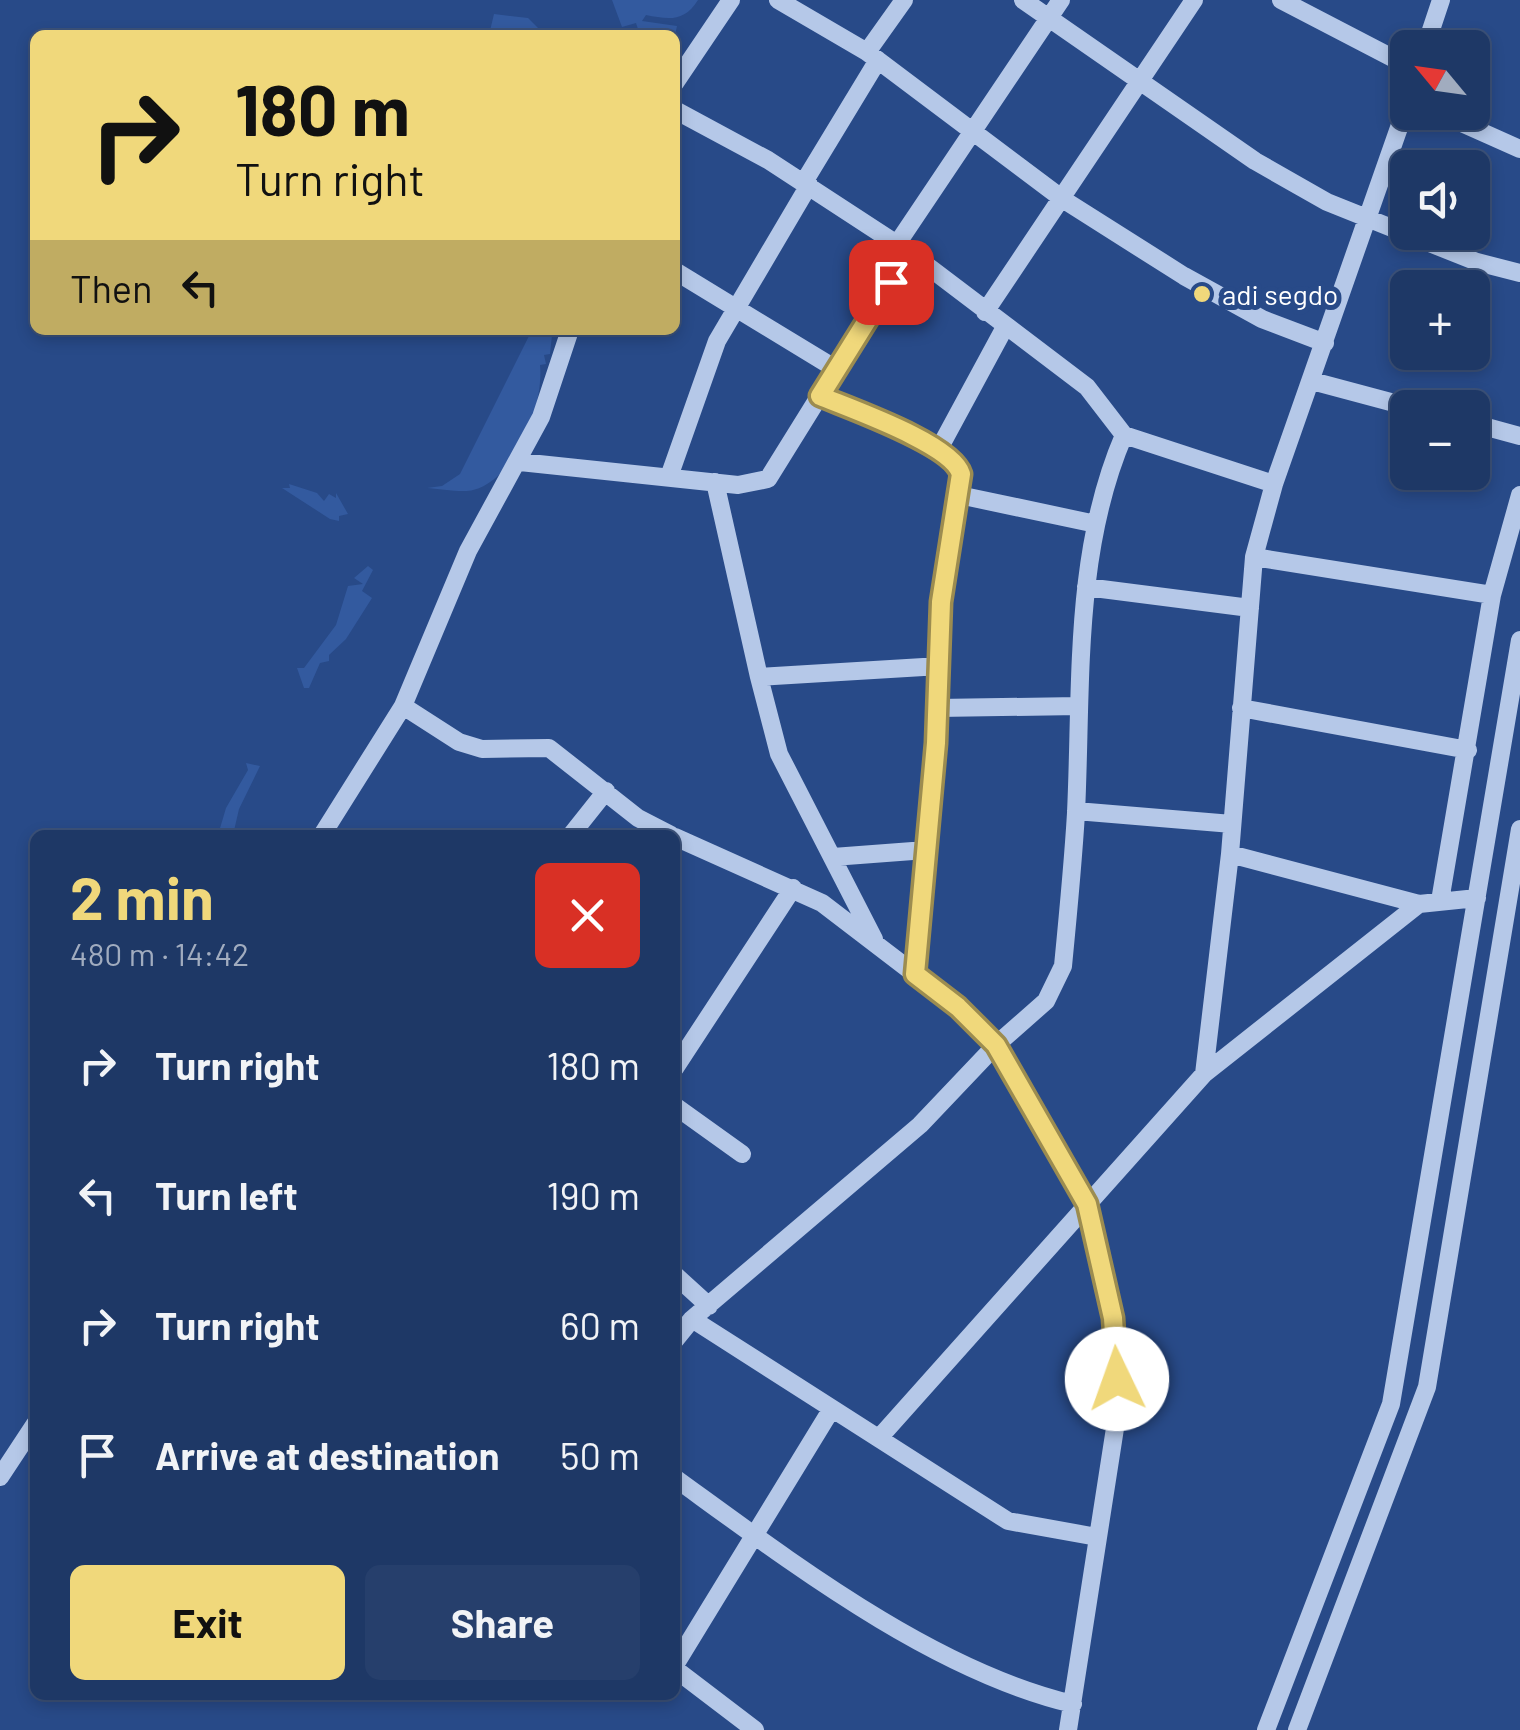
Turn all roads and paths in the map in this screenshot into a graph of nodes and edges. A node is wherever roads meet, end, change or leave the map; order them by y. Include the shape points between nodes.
1 (732, 0) edge
2 (778, 0) edge
3 (904, 0) edge
4 (1023, 0) edge
5 (1062, 0) edge
6 (1194, 0) edge
7 (1280, 0) edge
8 (1441, 0) edge
9 (1050, 20) junction
10 (1431, 30) edge
11 (872, 56) junction
12 (1390, 57) edge
13 (680, 77) edge
14 (1142, 80) junction
15 (680, 113) edge
16 (1397, 130) edge
17 (1478, 130) edge
18 (970, 134) junction
19 (1520, 148) edge
20 (806, 184) junction
21 (1064, 200) junction
22 (1370, 220) junction
23 (903, 248) junction
24 (1520, 273) edge
25 (680, 274) edge
26 (734, 309) junction
27 (985, 312) junction
28 (1005, 327) junction
29 (568, 335) edge
30 (1324, 343) junction
31 (836, 369) junction
32 (1312, 381) junction
33 (820, 396) junction
34 (1390, 402) edge
35 (1490, 428) edge
36 (1124, 435) junction
37 (1520, 436) edge
38 (939, 449) junction
39 (520, 462) junction
40 (670, 474) junction
41 (715, 482) junction
42 (1274, 484) junction
43 (959, 495) junction
44 (1520, 495) edge
45 (1096, 524) junction
46 (1254, 557) junction
47 (1086, 587) junction
48 (1492, 596) junction
49 (1250, 608) junction
50 (1520, 640) edge
51 (940, 666) junction
52 (759, 677) junction
53 (403, 706) junction
54 (1080, 706) junction
55 (937, 708) junction
56 (1241, 708) junction
57 (1468, 750) junction
58 (606, 791) junction
59 (1076, 810) junction
60 (1232, 824) junction
61 (1520, 829) edge
62 (332, 830) edge
63 (575, 830) edge
64 (661, 830) edge
65 (680, 839) edge
66 (926, 850) junction
67 (1230, 854) junction
68 (834, 857) junction
69 (793, 888) junction
70 (1477, 898) junction
71 (1440, 900) junction
72 (1419, 904) junction
73 (877, 945) junction
74 (915, 974) junction
75 (996, 1045) junction
76 (680, 1060) edge
77 (1204, 1074) junction
78 (680, 1110) edge
79 (1434, 1148) junction
80 (742, 1154) dead end
81 (1465, 1154) junction
82 (1087, 1204) junction
83 (680, 1280) edge
84 (709, 1306) junction
85 (692, 1319) junction
86 (680, 1334) edge
87 (831, 1410) junction
88 (30, 1432) edge
89 (879, 1438) junction
90 (0, 1477) edge
91 (680, 1482) edge
92 (1097, 1536) junction
93 (757, 1537) junction
94 (680, 1659) edge
95 (680, 1671) edge
96 (1073, 1704) junction
97 (756, 1730) edge
98 (1068, 1730) edge
99 (1266, 1730) edge
100 (1298, 1730) edge

1 - 13 street
2 - 11 street
3 - 11 street
4 - 9 street
5 - 9 street
6 - 14 street
7 - 12 street
8 - 10 street
9 - 14 street
9 - 18 street
11 - 18 street
11 - 20 street
14 - 21 street
14 - 22 street via 1255,161
15 - 20 street
16 - 22 street via 1370,202
17 - 19 street
18 - 21 street
18 - 23 street
20 - 23 street
20 - 26 street
21 - 27 street
21 - 30 street via 1262,319
22 - 24 street
22 - 30 street
23 - 27 street
23 - 31 street
25 - 26 street
26 - 31 street
26 - 40 street
27 - 28 street
28 - 36 street via 1086,386
28 - 38 street
29 - 39 street
30 - 32 street
31 - 33 street
32 - 34 street
32 - 42 street
33 - 38 street
33 - 41 street via 768,479
35 - 37 street
36 - 42 street
36 - 45 street
38 - 43 street via 958,463
39 - 40 street
39 - 53 street via 468,551
40 - 41 street
41 - 52 street
42 - 46 street
43 - 45 street
43 - 51 street via 941,602
44 - 48 street
45 - 47 street
46 - 48 street
46 - 49 street
47 - 49 street
47 - 54 street
48 - 57 street
49 - 56 street
50 - 70 street
51 - 52 street
51 - 55 street
52 - 68 street via 778,754
53 - 58 street via 482,749 549,748
53 - 62 street
54 - 55 street
54 - 59 street
55 - 66 street
56 - 57 street
56 - 60 street
57 - 71 street
58 - 63 street
58 - 64 street
59 - 60 street
59 - 75 street via 1058,984
60 - 67 street
61 - 81 street
65 - 69 street
66 - 68 street
66 - 74 street
67 - 72 street
67 - 77 street
68 - 73 street
69 - 73 street
69 - 76 street
70 - 71 street
70 - 79 street
71 - 72 street
72 - 77 street
73 - 74 street
74 - 75 street
75 - 82 street
75 - 84 street via 920,1125
77 - 82 street
78 - 80 street
79 - 81 street
79 - 99 street via 1391,1404
81 - 100 street via 1415,1428
82 - 89 street
82 - 92 street via 1113,1318 1118,1409
83 - 84 street
84 - 85 street
85 - 86 street
85 - 87 street
87 - 89 street
87 - 93 street
88 - 90 street
89 - 92 street via 1008,1520
91 - 93 street
92 - 96 street
93 - 94 street
93 - 96 street via 945,1657 1026,1693
95 - 97 street
96 - 98 street

